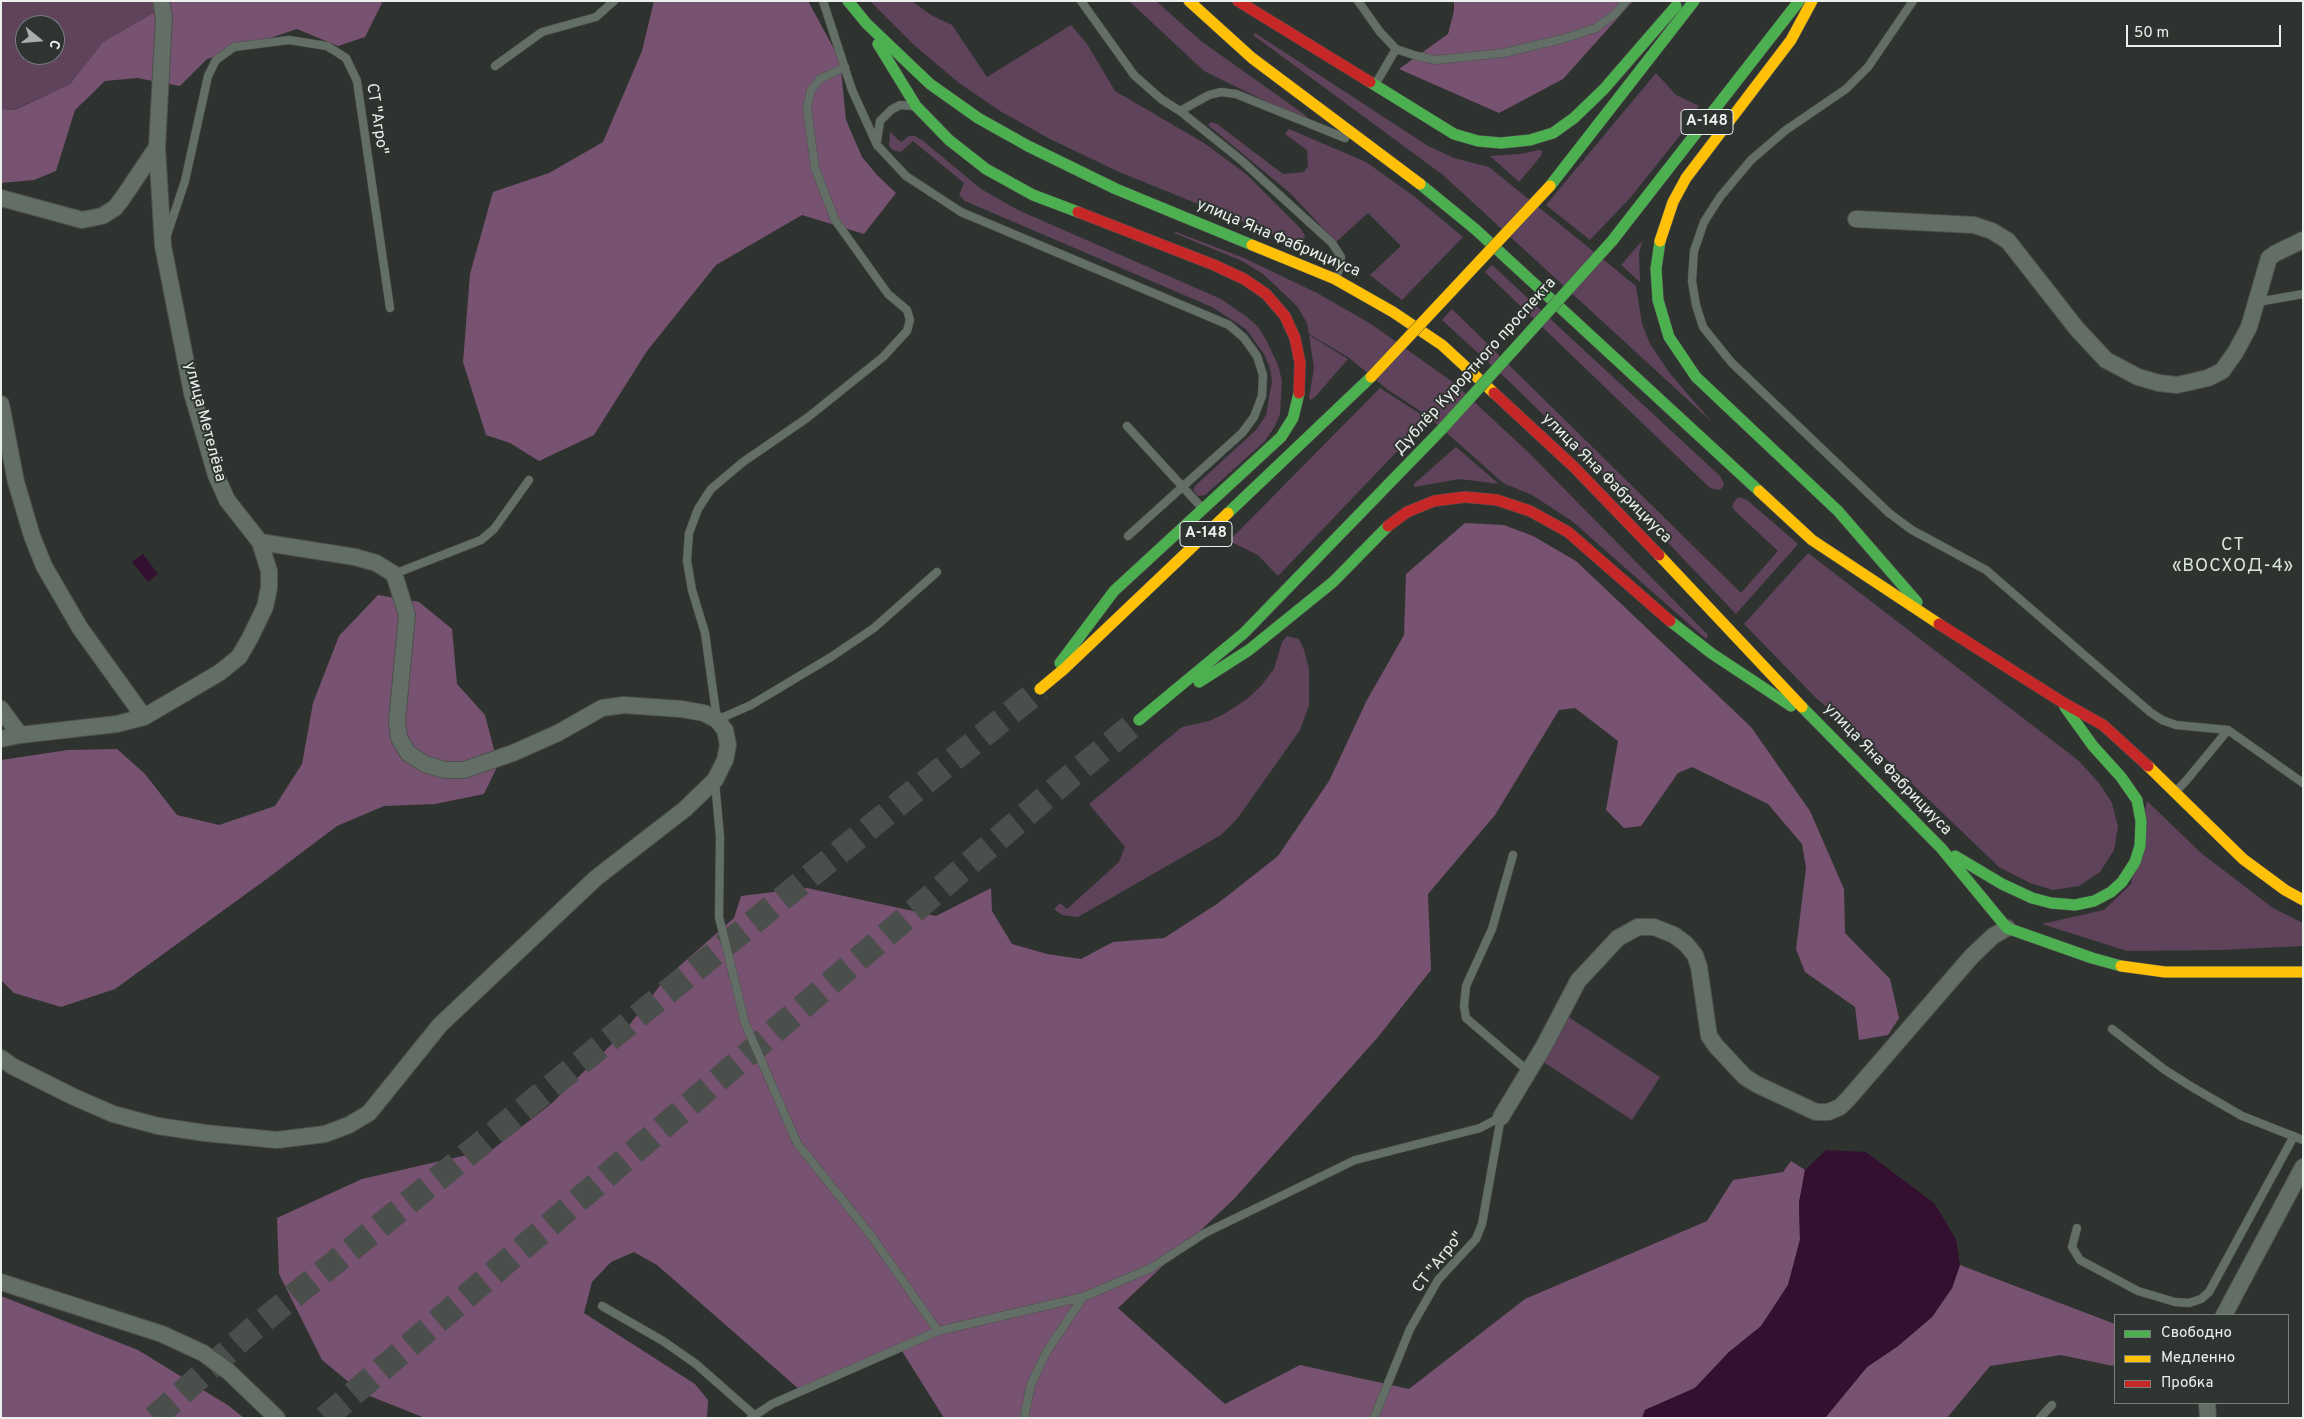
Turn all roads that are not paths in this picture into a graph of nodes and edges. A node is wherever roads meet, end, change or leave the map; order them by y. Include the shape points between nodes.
1 (161, 1) edge
2 (614, 1) edge
3 (823, 1) edge
4 (848, 1) edge
5 (1081, 1) edge
6 (1189, 1) edge
7 (1238, 1) edge
8 (1358, 1) edge
9 (1626, 1) edge
10 (1680, 1) edge
11 (1694, 1) edge
12 (1799, 1) edge
13 (1812, 1) edge
14 (1913, 1) edge
15 (867, 24) junction
16 (1396, 49) junction
17 (495, 66) dead end
18 (845, 67) junction
19 (1375, 85) junction
20 (916, 106) junction
21 (1180, 111) junction
22 (877, 145) junction
23 (156, 147) junction
24 (1378, 152) junction
25 (1, 198) edge
26 (1856, 219) dead end
27 (2303, 240) edge
28 (164, 246) junction
29 (1335, 279) junction
30 (2303, 294) edge
31 (2257, 302) junction
32 (390, 308) dead end
33 (1, 404) edge
34 (1127, 426) dead end
35 (529, 480) dead end
36 (1182, 487) junction
37 (1203, 509) junction
38 (1128, 536) dead end
39 (260, 542) junction
40 (938, 572) dead end
41 (394, 574) junction
42 (1934, 622) junction
43 (2062, 702) junction
44 (1, 709) edge
45 (144, 717) junction
46 (717, 720) junction
47 (1820, 726) junction
48 (2228, 730) junction
49 (20, 735) junction
50 (1, 739) edge
51 (715, 780) junction
52 (2303, 783) edge
53 (2175, 792) junction
54 (1941, 848) junction
55 (1513, 855) dead end
56 (2303, 900) edge
57 (2007, 928) junction
58 (2303, 972) edge
59 (2112, 1029) dead end
60 (1, 1058) edge
61 (1528, 1071) junction
62 (1501, 1117) junction
63 (2294, 1136) junction
64 (2303, 1140) edge
65 (2303, 1167) edge
66 (2078, 1228) dead end
67 (1, 1282) edge
68 (1083, 1297) junction
69 (602, 1306) dead end
70 (2225, 1314) edge
71 (938, 1331) junction
72 (2207, 1404) edge
73 (2052, 1405) dead end
74 (753, 1416) edge
75 (277, 1418) edge
76 (1024, 1418) edge
77 (1374, 1418) edge
78 (2040, 1418) edge
79 (2208, 1418) edge

1 - 23 street, улица Метелёва via 164,17
2 - 17 lane via 596,17 542,32
3 - 18 lane
4 - 15 main road, улица Яна Фабрициуса / А-148
5 - 21 lane via 1134,75
6 - 24 main road, А-148 via 1252,58
7 - 19 main road
8 - 16 lane
9 - 16 lane via 1596,28 1504,53 1436,60
10 - 19 main road via 1574,118 1552,133 1530,140 1501,143 1454,134
11 - 37 main road, А-148, bridge via 1550,186 1371,377 1040,689 1114,591
12 - 47 main road, Дублёр Курортного проспекта / А-148, bridge via 1612,241 1443,428 1244,633 1140,720 1249,650 1332,582 1385,528 1407,512 1434,501 1465,497 1497,500 1530,511 1568,532 1698,643
13 - 42 main road, А-148 via 1791,40 1686,178 1672,202 1658,251 1658,300 1669,337 1696,377 1838,511
14 - 48 lane via 1868,67 1846,89 1786,130 1751,160 1720,196 1704,222 1694,251 1692,280 1704,327 1731,362 1889,513 1986,570 2162,720
15 - 20 main road, А-148
15 - 29 main road, улица Яна Фабрициуса / А-148 via 930,84 978,118 1028,146 1116,189
16 - 19 lane
18 - 22 lane
18 - 46 lane via 820,79 811,90 807,108 815,168 835,220 888,294 907,310 910,320 908,331 883,357 807,418 743,462 711,489 698,509 689,533 686,561 705,634
20 - 22 lane via 900,105 880,121
20 - 37 main road, А-148 via 949,140 986,169 1034,195 1244,279 1266,294 1285,316 1300,363 1299,393 1292,418 1281,438
21 - 24 lane via 1208,95 1221,92 1236,94
21 - 29 lane via 1241,160 1332,243 1340,257
22 - 36 lane via 906,176 960,212 1229,325 1244,338 1257,356 1263,375 1262,396 1254,417 1242,433
23 - 25 street via 115,208 102,216 82,220
23 - 28 street, улица Метелёва
24 - 42 main road, А-148 via 1475,229 1812,540
26 - 31 street via 1974,225 1992,232 2008,241 2077,330 2106,360 2120,369 2159,383 2195,382 2222,371 2249,327
27 - 31 street via 2269,258
28 - 32 lane, СТ "Агро" via 185,180 208,76 216,60 234,47 289,40 327,46 346,58 357,81
28 - 39 street, улица Метелёва via 192,393 216,475 227,500
29 - 47 main road, улица Яна Фабрициуса / А-148 via 1442,345 1520,415 1731,629
30 - 31 lane
33 - 45 street via 16,482 44,566 80,628
34 - 36 lane
35 - 41 lane via 494,529 481,540
36 - 37 lane
36 - 38 lane
39 - 41 street via 355,557 376,563
39 - 45 street, улица Метелёва via 269,571 269,588 265,607 238,657 219,673
40 - 46 lane via 874,628 831,657 750,705
41 - 46 street via 407,615 397,721 399,738 408,753 425,764 445,770 464,770 513,753 612,705 681,709 704,713
42 - 43 main road, А-148
43 - 53 main road, А-148 via 2104,725
43 - 54 main road, А-148 via 2137,800 2141,821 2140,846 2135,862 2122,882 2094,901 2075,905 2051,903 2002,884
44 - 49 street
45 - 49 street, улица Метелёва via 116,724
46 - 51 street via 725,730 728,745
47 - 54 main road, улица Яна Фабрициуса / А-148
48 - 52 lane
48 - 53 lane
49 - 50 street, улица Метелёва
51 - 60 street via 685,809 590,884 447,1018 369,1113 349,1125 325,1134 277,1140 158,1126 113,1114 74,1098
51 - 71 lane via 720,836 719,917 745,1023 797,1143 870,1234
53 - 56 main road, А-148 via 2243,859
54 - 57 main road, улица Яна Фабрициуса / А-148
55 - 61 lane via 1492,929 1466,986 1464,1006 1466,1018
57 - 58 main road via 2131,968 2165,972
57 - 61 street via 1972,956 1848,1099 1828,1112 1816,1112 1758,1086 1716,1046 1709,1036 1695,956 1686,944 1654,927 1638,927 1618,938 1578,981
59 - 63 lane via 2165,1070 2242,1116
61 - 62 street
62 - 68 lane via 1480,1128 1355,1160 1205,1232 1151,1268
62 - 77 lane, СТ "Агро" via 1482,1224 1476,1239 1438,1280 1410,1329
63 - 64 lane
63 - 66 lane via 2209,1292 2201,1299 2175,1302 2138,1291 2080,1260 2072,1247
65 - 70 street
67 - 75 street via 162,1334 203,1353 230,1372
68 - 71 lane
68 - 76 lane via 1047,1351 1031,1384
69 - 74 lane via 696,1364
71 - 74 lane via 772,1404
72 - 79 street
73 - 78 lane

